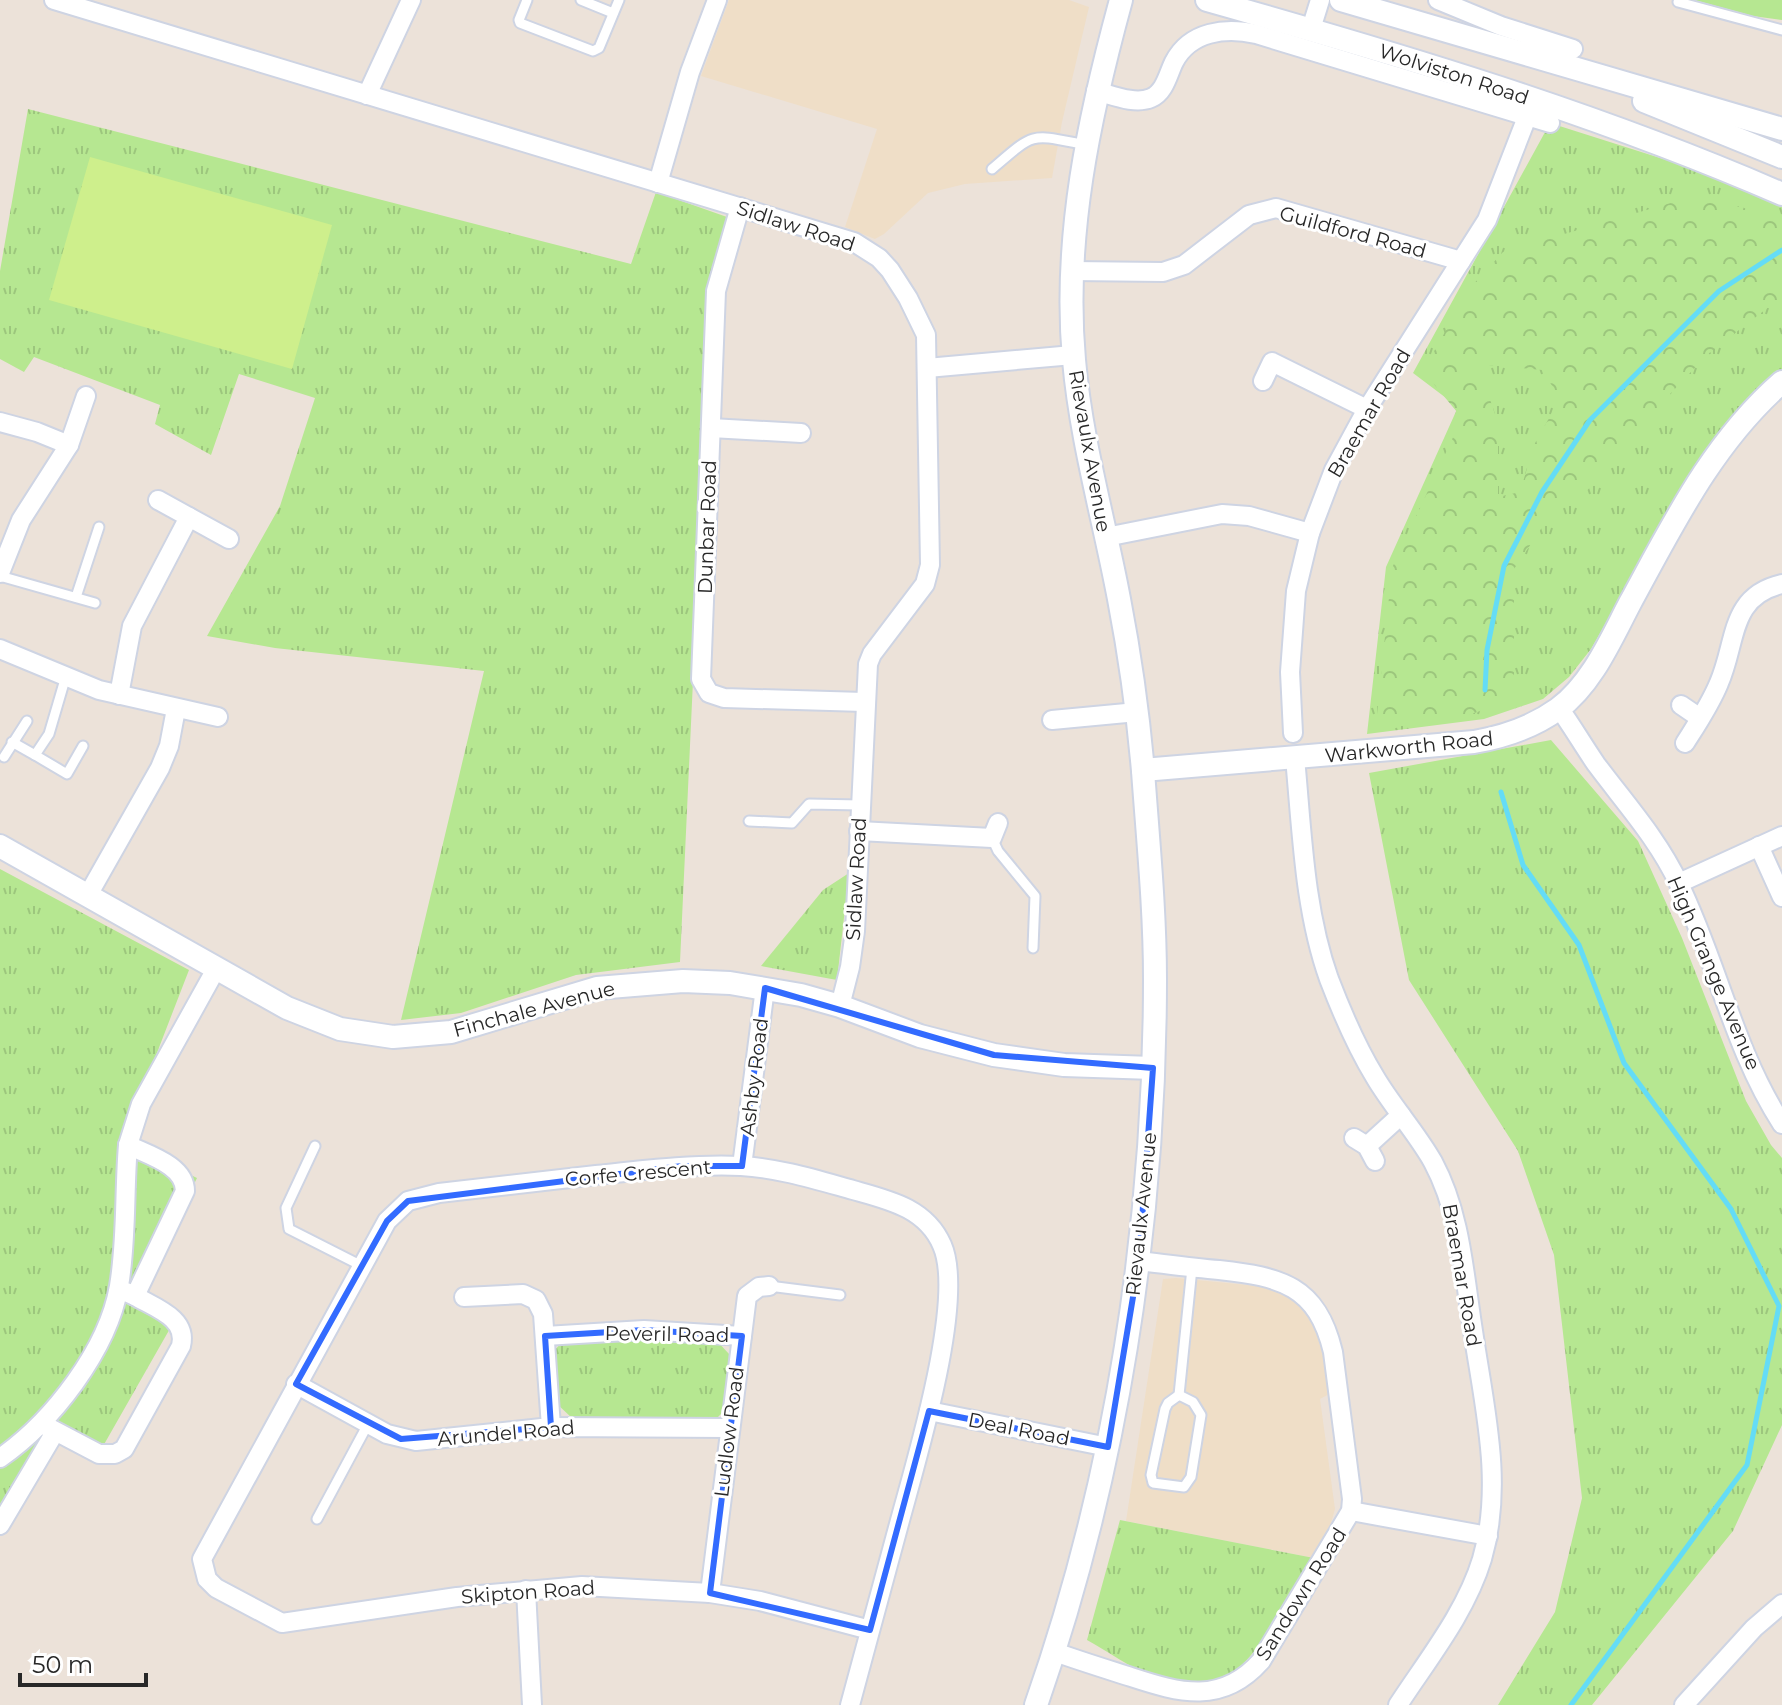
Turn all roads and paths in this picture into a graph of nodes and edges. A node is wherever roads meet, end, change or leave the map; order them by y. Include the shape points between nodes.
1 (54, 0) edge
2 (411, 0) edge
3 (527, 0) edge
4 (581, 0) edge
5 (619, 0) edge
6 (717, 0) edge
7 (1121, 0) edge
8 (1207, 0) edge
9 (1320, 0) edge
10 (1341, 0) edge
11 (1438, 0) edge
12 (1679, 0) edge
13 (613, 13) junction
14 (1311, 29) junction
15 (1782, 30) edge
16 (1573, 49) dead end
17 (1512, 52) junction
18 (1096, 91) junction
19 (367, 95) junction
20 (1527, 117) junction
21 (1550, 123) dead end
22 (1782, 129) edge
23 (1086, 145) junction
24 (1782, 157) edge
25 (992, 169) dead end
26 (658, 183) junction
27 (1782, 194) edge
28 (740, 207) junction
29 (1461, 261) junction
30 (1071, 271) junction
31 (1073, 355) junction
32 (927, 368) junction
33 (1263, 381) dead end
34 (1782, 382) edge
35 (86, 396) dead end
36 (1367, 409) junction
37 (0, 422) edge
38 (711, 428) junction
39 (801, 433) dead end
40 (69, 445) junction
41 (158, 500) dead end
42 (189, 517) junction
43 (99, 527) dead end
44 (1310, 533) junction
45 (1106, 537) junction
46 (229, 539) dead end
47 (1782, 566) edge
48 (0, 574) edge
49 (1782, 575) edge
50 (1782, 584) edge
51 (76, 597) junction
52 (95, 603) dead end
53 (0, 649) edge
54 (66, 676) junction
55 (119, 695) junction
56 (864, 702) junction
57 (1681, 705) dead end
58 (1559, 708) junction
59 (176, 709) junction
60 (1137, 712) junction
61 (218, 717) dead end
62 (1700, 718) junction
63 (1052, 720) dead end
64 (27, 721) dead end
65 (1293, 733) dead end
66 (12, 742) junction
67 (1685, 743) dead end
68 (83, 746) dead end
69 (35, 755) junction
70 (4, 757) dead end
71 (1295, 758) junction
72 (1143, 770) junction
73 (860, 805) junction
74 (749, 821) dead end
75 (995, 830) joint
76 (859, 831) junction
77 (1782, 836) edge
78 (0, 846) edge
79 (1759, 846) junction
80 (1679, 883) junction
81 (88, 895) junction
82 (1782, 897) edge
83 (1033, 948) dead end
84 (216, 969) junction
85 (765, 988) junction
86 (840, 1006) junction
87 (1153, 1068) junction
88 (1401, 1115) junction
89 (1782, 1124) edge
90 (128, 1145) junction
91 (315, 1146) dead end
92 (1365, 1148) dead end
93 (742, 1166) junction
94 (1139, 1261) junction
95 (362, 1266) junction
96 (1192, 1268) junction
97 (769, 1286) joint
98 (127, 1292) junction
99 (840, 1295) dead end
100 (464, 1297) dead end
101 (545, 1336) junction
102 (742, 1336) junction
103 (296, 1384) junction
104 (1179, 1395) junction
105 (929, 1411) junction
106 (368, 1424) junction
107 (551, 1427) junction
108 (48, 1428) junction
109 (729, 1428) junction
110 (1108, 1447) junction
111 (0, 1458) edge
112 (1351, 1511) junction
113 (317, 1519) dead end
114 (0, 1525) edge
115 (1488, 1536) junction
116 (202, 1568) joint
117 (526, 1590) junction
118 (710, 1593) junction
119 (1782, 1604) edge
120 (870, 1630) junction
121 (1055, 1652) junction
122 (532, 1705) edge
123 (850, 1705) edge
124 (1036, 1705) edge
125 (1398, 1705) edge
126 (1684, 1705) edge

1 - 19 street, Sidlaw Road
2 - 19 street
3 - 13 lane via 520,23 593,51
4 - 13 lane
5 - 13 lane
6 - 26 street
7 - 18 street, Rievaulx Avenue
8 - 14 street, Wolviston Road
9 - 14 street
10 - 17 street
11 - 16 street via 1527,28
12 - 15 lane
14 - 27 street, Wolviston Road via 1561,108 1698,157
17 - 22 street
17 - 24 street
18 - 20 street via 1136,101 1151,99 1187,45 1233,30
18 - 23 street, Rievaulx Avenue
19 - 26 street, Sidlaw Road
20 - 21 street
20 - 29 street, Braemar Road via 1487,220
23 - 25 lane via 1031,137
23 - 30 street, Rievaulx Avenue
26 - 28 street, Sidlaw Road
28 - 32 street, Sidlaw Road via 854,242 879,258 922,324
28 - 38 street, Dunbar Road via 716,291
29 - 30 street, Guildford Road via 1276,208 1249,215 1184,265 1163,272
29 - 36 street, Braemar Road
30 - 31 street, Rievaulx Avenue
31 - 32 street
31 - 45 street, Rievaulx Avenue
32 - 56 street, Sidlaw Road via 929,575 872,654
33 - 36 street via 1272,362
34 - 58 street, Warkworth Road via 1726,441 1688,496 1596,665
35 - 40 street
36 - 44 street, Braemar Road via 1334,470
37 - 40 street
38 - 39 street
38 - 56 street, Dunbar Road via 701,679 709,693 724,698
40 - 48 street via 21,520
41 - 42 street
42 - 46 street
42 - 55 street via 132,626
43 - 51 lane
44 - 45 street via 1222,514
44 - 65 street, Braemar Road via 1296,591 1290,672
45 - 60 street, Rievaulx Avenue
47 - 49 street
48 - 51 lane
50 - 62 street via 1748,601 1721,680
51 - 52 lane
53 - 54 street
54 - 55 street
54 - 69 lane via 49,734
55 - 59 street
56 - 73 street, Sidlaw Road
57 - 62 street
58 - 71 street, Warkworth Road via 1504,737
58 - 80 street, High Grange Avenue via 1653,838
59 - 61 street
59 - 81 street via 160,768
60 - 63 street
60 - 72 street, Rievaulx Avenue
62 - 67 street
64 - 66 lane
66 - 69 lane
66 - 70 lane
68 - 69 lane via 67,774
71 - 72 street, Warkworth Road
71 - 88 street, Braemar Road via 1315,928 1328,975 1353,1038
72 - 87 street, Rievaulx Avenue via 1154,964
73 - 74 lane via 809,804 792,823
73 - 76 street, Sidlaw Road
75 - 76 street
75 - 83 lane via 998,851 1035,896
76 - 86 street, Sidlaw Road via 855,931
77 - 79 street
78 - 81 street, Finchale Avenue
79 - 80 street
79 - 82 street
80 - 89 street, High Grange Avenue via 1735,1030
81 - 84 street, Finchale Avenue
84 - 85 street, Finchale Avenue via 316,1021 393,1037 451,1032 597,988 683,981
84 - 90 street via 141,1104
85 - 86 street, Finchale Avenue
85 - 93 street, Ashby Road
86 - 87 street, Finchale Avenue via 920,1036 994,1055 1064,1065
87 - 94 street, Rievaulx Avenue
88 - 92 street
88 - 115 street, Braemar Road via 1432,1161 1456,1222 1490,1447
90 - 98 street
90 - 98 street via 179,1172 185,1191
91 - 95 lane via 286,1208 289,1229
93 - 95 street, Corfe Crescent via 682,1166 439,1193 408,1201 387,1221
93 - 105 street, Corfe Crescent via 894,1201 919,1216 936,1235 950,1283
94 - 96 street, Sandown Road
94 - 110 street, Rievaulx Avenue
95 - 103 street, Corfe Crescent
96 - 104 lane
96 - 112 street, Sandown Road via 1275,1279 1313,1305 1333,1352
97 - 99 lane
97 - 102 street, Ludlow Road via 747,1296
98 - 108 street
98 - 108 street via 173,1318 183,1337 124,1449 99,1454
100 - 101 street via 523,1294 536,1300
101 - 102 street, Peveril Road via 644,1330
101 - 107 street
102 - 109 street, Ludlow Road
103 - 106 street, Arundel Road
103 - 116 street, Corfe Crescent via 206,1549
104 - 104 lane via 1165,1409 1151,1475 1153,1483 1179,1488 1191,1477 1201,1415 1193,1402
105 - 110 street, Deal Road
105 - 120 street, Corfe Crescent
106 - 107 street, Arundel Road via 416,1441
106 - 113 lane
107 - 109 street, Arundel Road
108 - 111 street
108 - 114 street
109 - 118 street, Ludlow Road
110 - 121 street, Rievaulx Avenue
112 - 115 street
112 - 121 street, Sandown Road via 1261,1661 1231,1685 1205,1692 1170,1690
115 - 125 street, Braemar Road via 1466,1597
116 - 117 street, Skipton Road via 216,1588 282,1623
117 - 118 street, Skipton Road via 582,1586
117 - 122 street
118 - 120 street, Skipton Road
119 - 126 street
120 - 123 street, Corfe Crescent
121 - 124 street, Rievaulx Avenue

